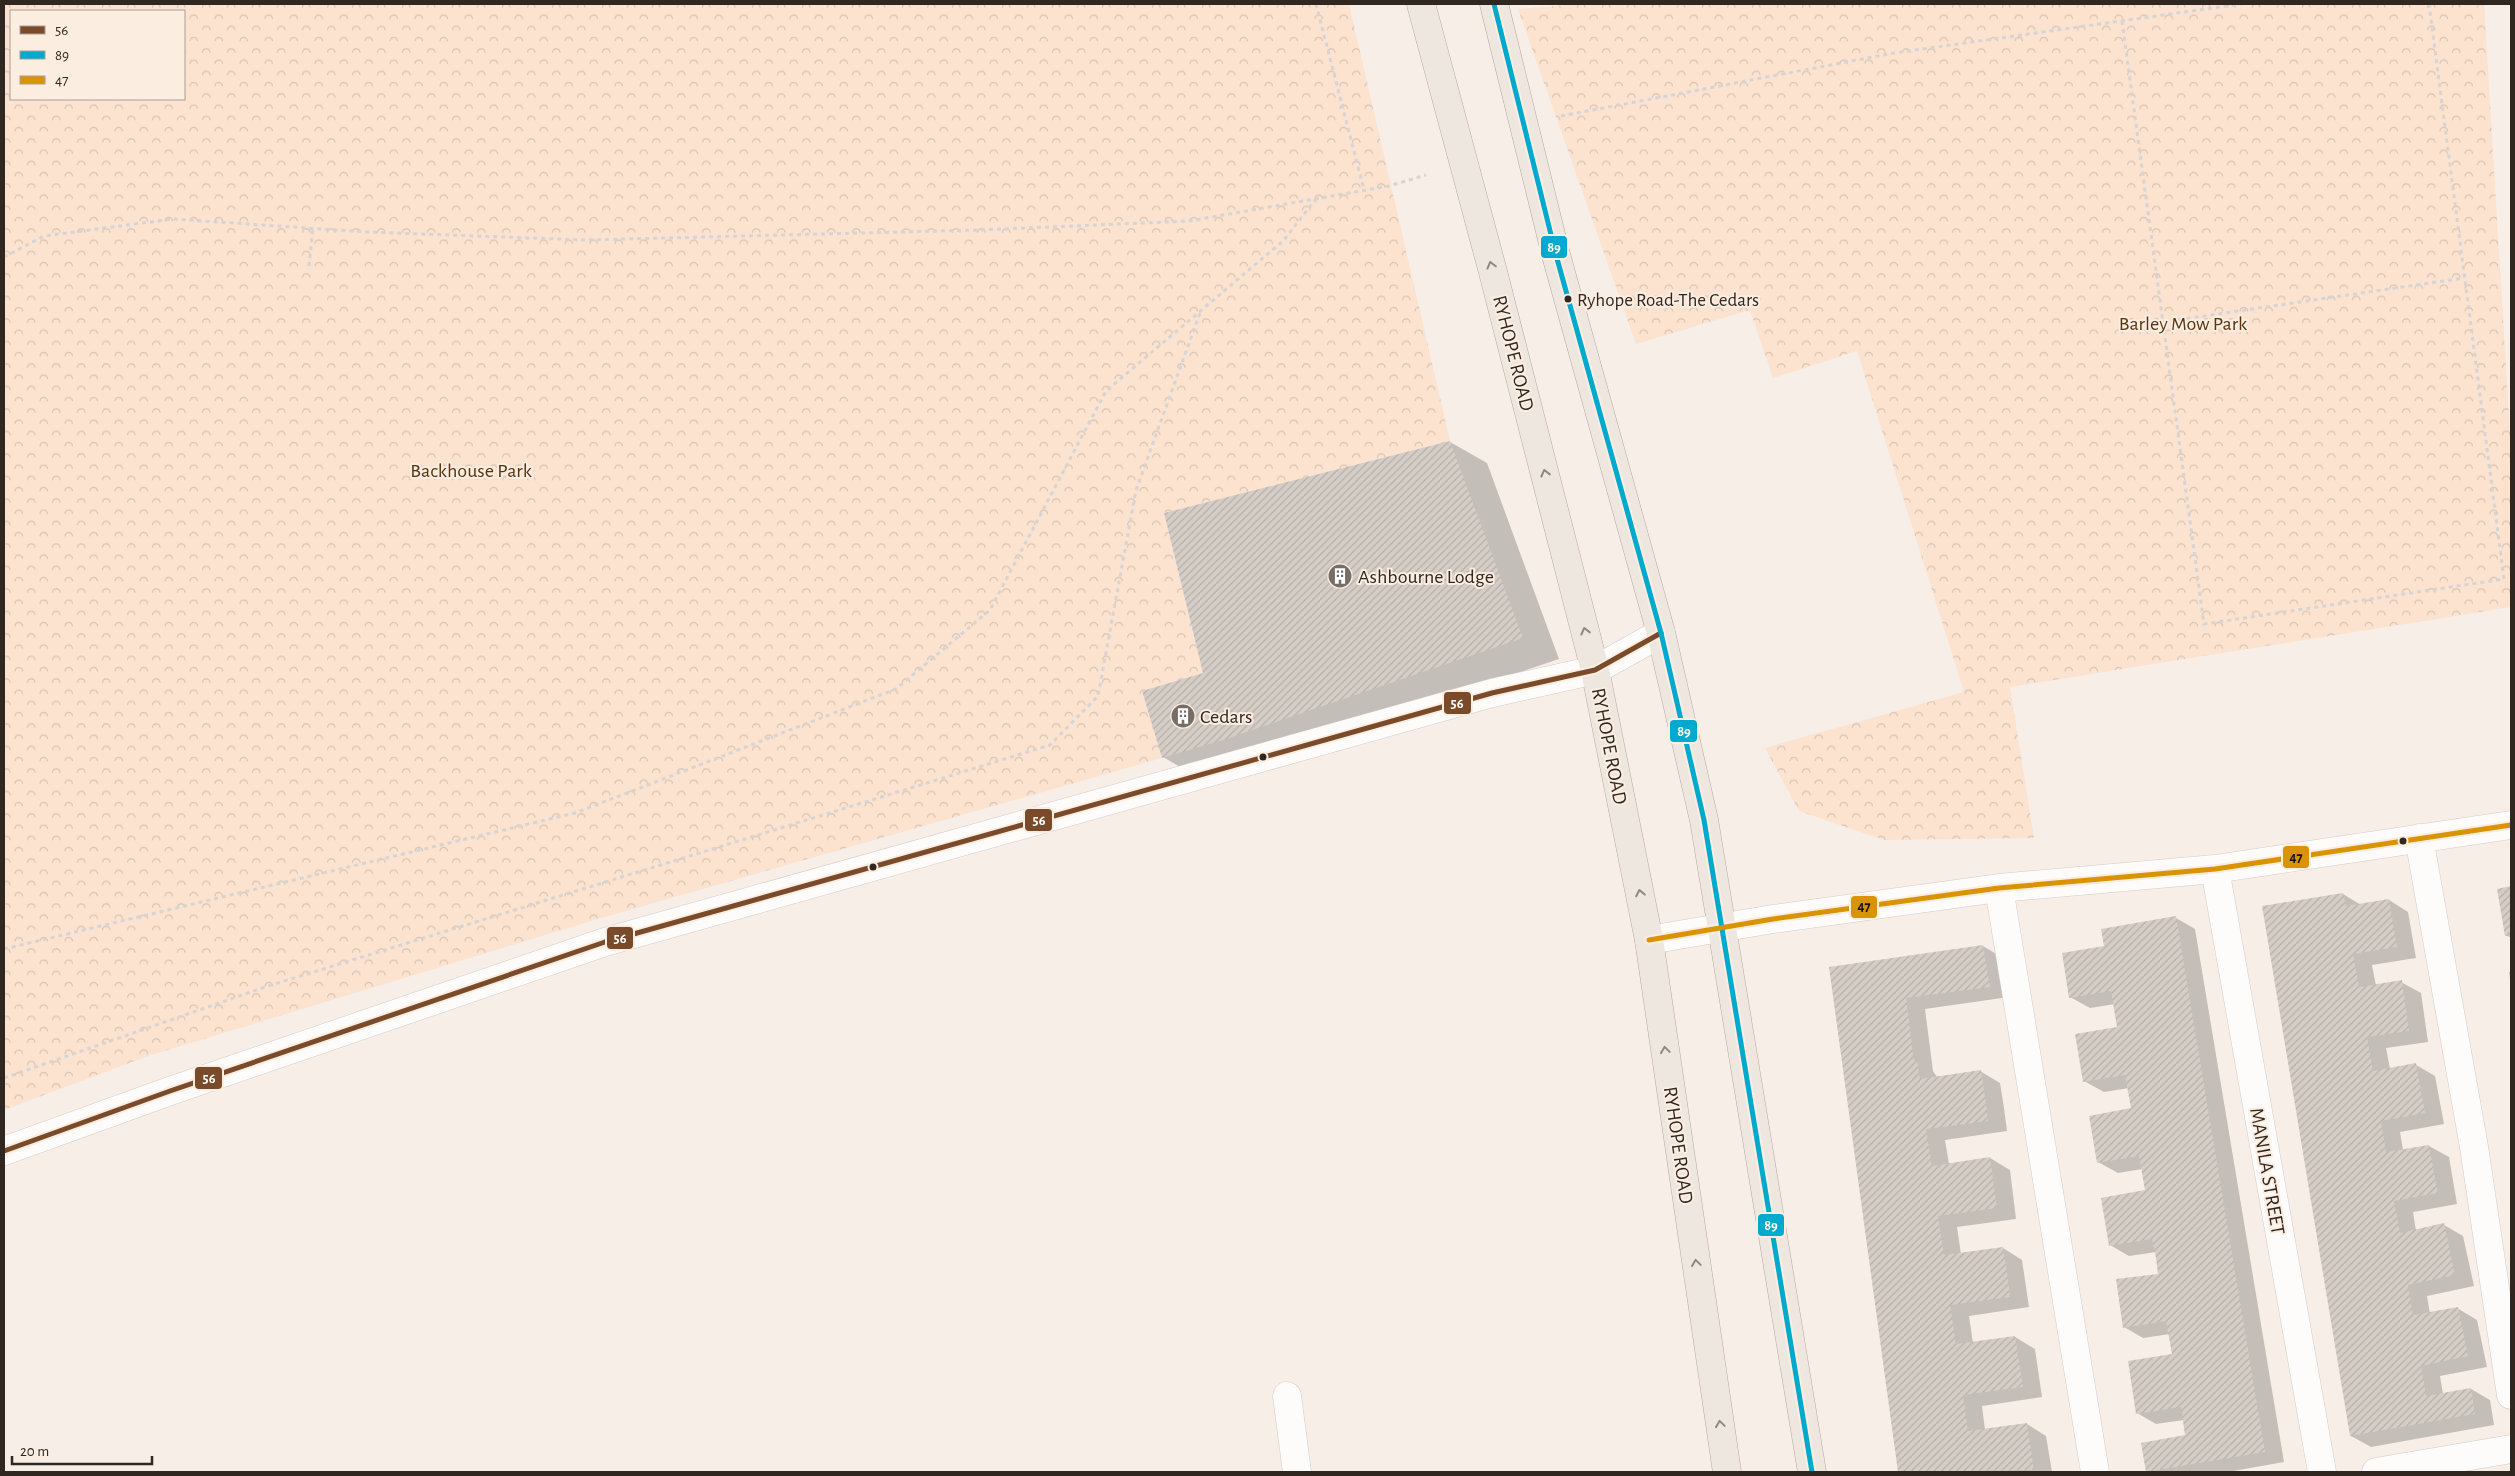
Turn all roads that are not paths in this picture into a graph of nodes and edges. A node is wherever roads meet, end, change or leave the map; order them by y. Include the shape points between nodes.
1 (1420, 4) edge
2 (1494, 4) edge
3 (1661, 633) junction
4 (1595, 670) junction
5 (2511, 825) edge
6 (2419, 838) junction
7 (2215, 869) junction
8 (1999, 888) junction
9 (1723, 928) junction
10 (1649, 940) junction
11 (4, 1151) edge
12 (2511, 1395) edge
13 (1287, 1396) dead end
14 (2511, 1449) edge
15 (1297, 1472) edge
16 (1727, 1472) edge
17 (1812, 1472) edge
18 (2095, 1472) edge
19 (2322, 1472) edge
20 (2376, 1472) edge

4 -> 1 main road, RYHOPE ROAD
2 - 3 main road via 1556,255
3 - 4 street
3 - 9 main road via 1704,820
10 -> 4 main road, RYHOPE ROAD
4 - 11 street via 1492,693 605,942
5 - 6 street
6 - 7 street
6 - 12 street via 2474,1147
7 - 8 street
7 - 19 street, MANILA STREET
8 - 9 street
8 - 18 street
9 - 10 street
9 - 17 main road
16 -> 10 main road, RYHOPE ROAD
13 - 15 street
14 - 20 street

